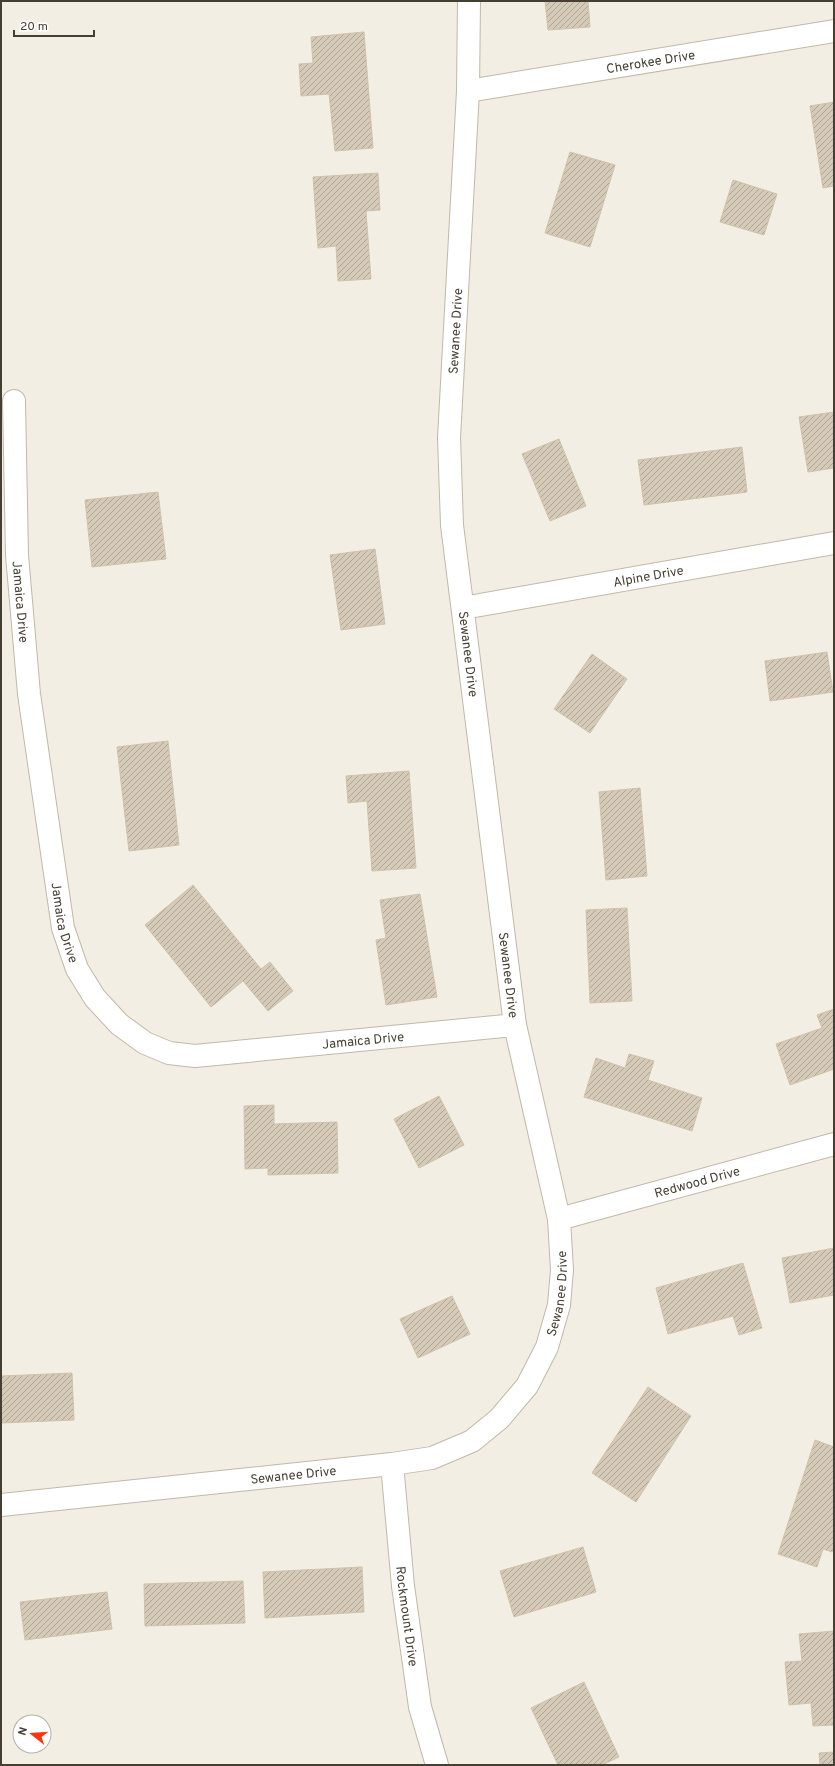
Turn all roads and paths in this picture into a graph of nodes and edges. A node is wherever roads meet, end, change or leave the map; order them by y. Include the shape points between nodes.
1 (469, 1) edge
2 (834, 31) edge
3 (468, 91) junction
4 (14, 401) dead end
5 (834, 543) edge
6 (463, 608) junction
7 (515, 1025) junction
8 (834, 1144) edge
9 (559, 1219) junction
10 (392, 1464) junction
11 (1, 1505) edge
12 (437, 1765) edge

1 - 3 street, Sewanee Drive
2 - 3 street, Cherokee Drive
3 - 6 street, Sewanee Drive via 449,438 452,525
4 - 7 street, Jamaica Drive via 17,555 29,694 62,928 77,969 95,998 119,1024 145,1043 170,1053 195,1056
5 - 6 street, Alpine Drive
6 - 7 street, Sewanee Drive
7 - 9 street, Sewanee Drive
8 - 9 street, Redwood Drive
9 - 10 street, Sewanee Drive via 562,1270 559,1305 547,1347 527,1386 500,1419 472,1441 432,1458
10 - 11 street, Sewanee Drive
10 - 12 street, Rockmount Drive via 403,1586 419,1700

